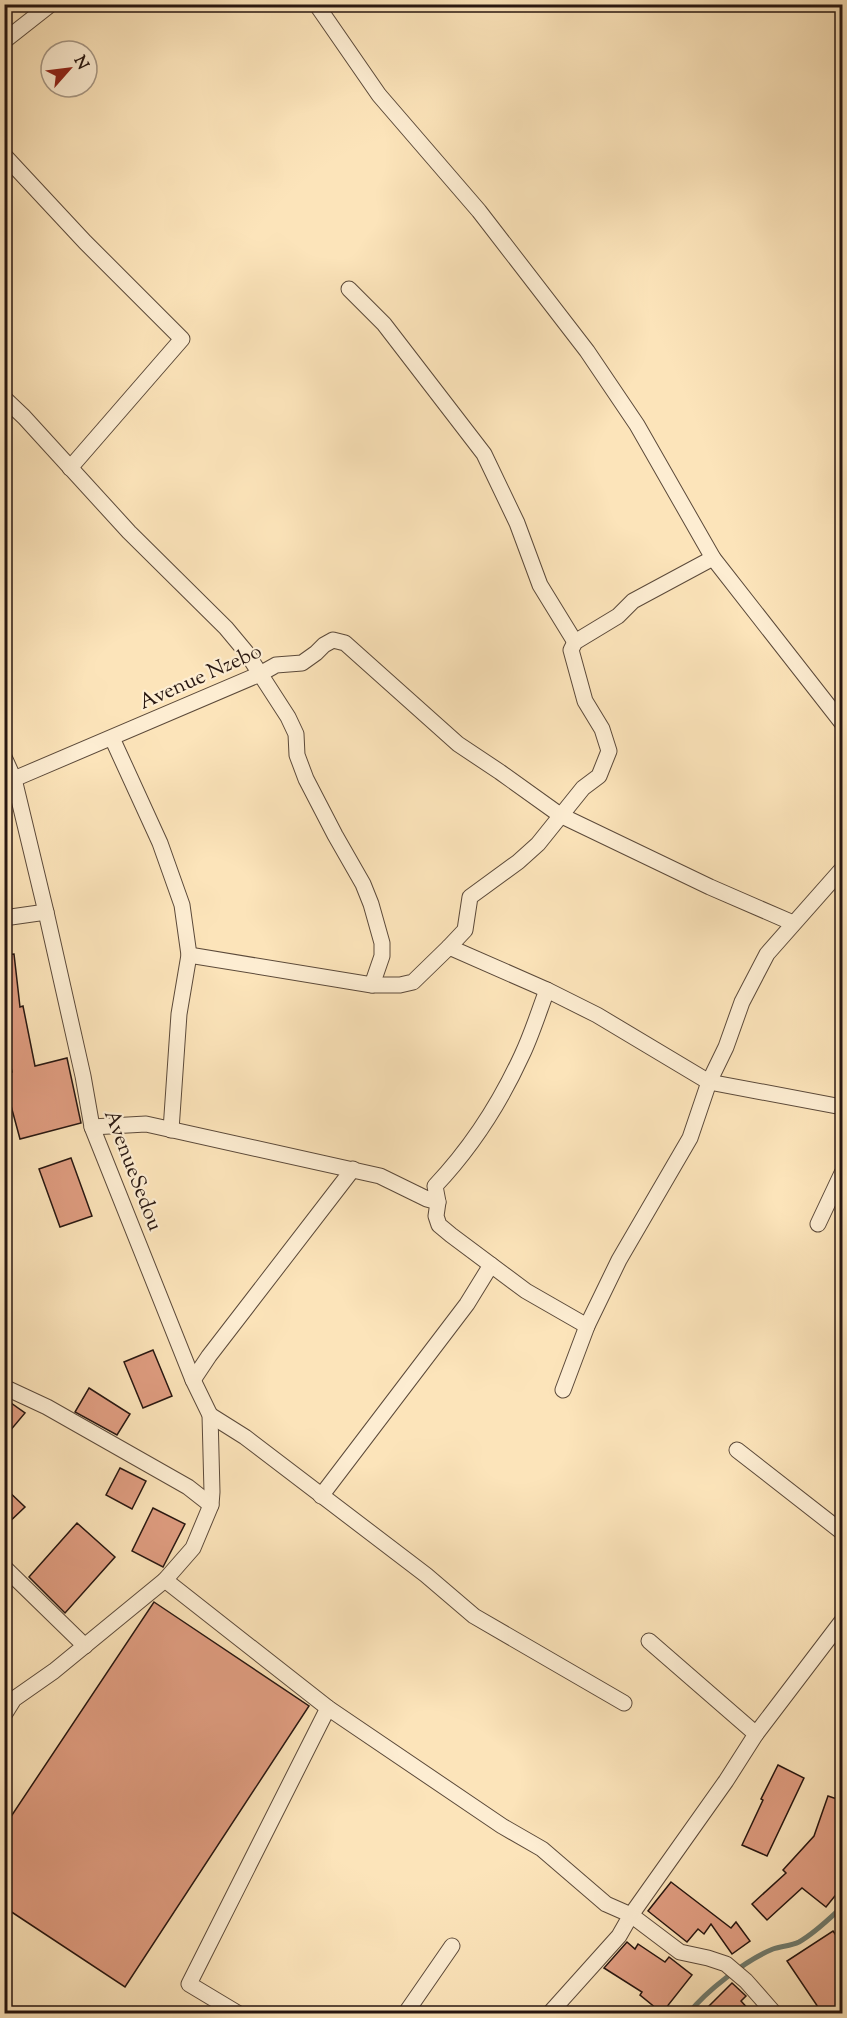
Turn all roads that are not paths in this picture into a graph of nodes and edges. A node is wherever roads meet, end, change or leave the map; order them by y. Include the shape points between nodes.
1 (51, 4) edge
2 (316, 4) edge
3 (4, 41) edge
4 (4, 155) edge
5 (349, 289) dead end
6 (4, 398) edge
7 (70, 468) junction
8 (713, 558) junction
9 (575, 642) junction
10 (260, 674) junction
11 (843, 723) edge
12 (112, 738) junction
13 (8, 768) edge
14 (560, 815) junction
15 (843, 870) edge
16 (46, 912) junction
17 (4, 918) edge
18 (794, 923) junction
19 (450, 947) junction
20 (189, 955) junction
21 (372, 985) junction
22 (547, 990) junction
23 (709, 1082) junction
24 (843, 1107) edge
25 (92, 1127) junction
26 (171, 1130) junction
27 (353, 1169) junction
28 (843, 1173) edge
29 (438, 1202) junction
30 (818, 1224) dead end
31 (490, 1265) junction
32 (587, 1326) junction
33 (193, 1380) junction
34 (4, 1387) edge
35 (563, 1390) dead end
36 (210, 1415) junction
37 (737, 1450) dead end
38 (321, 1496) junction
39 (211, 1505) junction
40 (843, 1532) edge
41 (4, 1567) edge
42 (165, 1580) junction
43 (843, 1621) edge
44 (650, 1641) dead end
45 (85, 1646) junction
46 (624, 1703) dead end
47 (328, 1708) junction
48 (4, 1715) edge
49 (756, 1734) junction
50 (631, 1915) junction
51 (452, 1946) dead end
52 (239, 2013) edge
53 (405, 2013) edge
54 (549, 2013) edge
55 (775, 2013) edge

1 - 3 street
2 - 8 street via 379,95 480,211 587,351 637,425
4 - 7 street via 182,339
5 - 9 street via 384,324 484,454 517,523 540,585
6 - 7 street
7 - 10 street via 226,628
8 - 9 street via 633,601 604,626
8 - 11 street
9 - 14 street via 571,650 580,688 609,751 599,776
10 - 12 street, Avenue Nzebo
10 - 14 street, Avenue Nzebo via 276,665 302,663 333,640 345,644 458,744
10 - 21 street via 288,717 306,779 371,904 382,943 382,956
12 - 13 street, Avenue Nzebo
12 - 20 street via 160,843 182,905
13 - 16 street, AvenueSedou
14 - 18 street
14 - 19 street via 538,844 470,897 465,930
15 - 18 street
16 - 17 street
16 - 25 street, AvenueSedou
18 - 23 street via 767,954
19 - 21 street via 413,982
19 - 22 street
20 - 21 street
20 - 26 street via 179,1014
22 - 23 street
22 - 29 street via 522,1055 489,1117 457,1163 435,1186
23 - 24 street
23 - 32 street via 690,1138 619,1260
25 - 26 street via 146,1124
25 - 33 street, AvenueSedou
26 - 27 street
27 - 29 street via 380,1176
27 - 33 street
28 - 30 street
29 - 31 street via 436,1216 440,1225
31 - 32 street via 525,1291
31 - 38 street via 467,1304
32 - 35 street
33 - 36 street, AvenueSedou
34 - 39 street via 188,1487
36 - 38 street
36 - 39 street, AvenueSedou
37 - 40 street
38 - 46 street via 426,1575 474,1617
39 - 42 street, AvenueSedou via 194,1548
41 - 45 street
42 - 45 street, AvenueSedou
42 - 47 street
43 - 49 street
44 - 49 street
45 - 48 street, AvenueSedou via 14,1699
47 - 50 street via 542,1849 606,1904
47 - 52 street via 189,1984
49 - 50 street
50 - 54 street via 619,1936
50 - 55 street via 680,1952 726,1964
51 - 53 street

